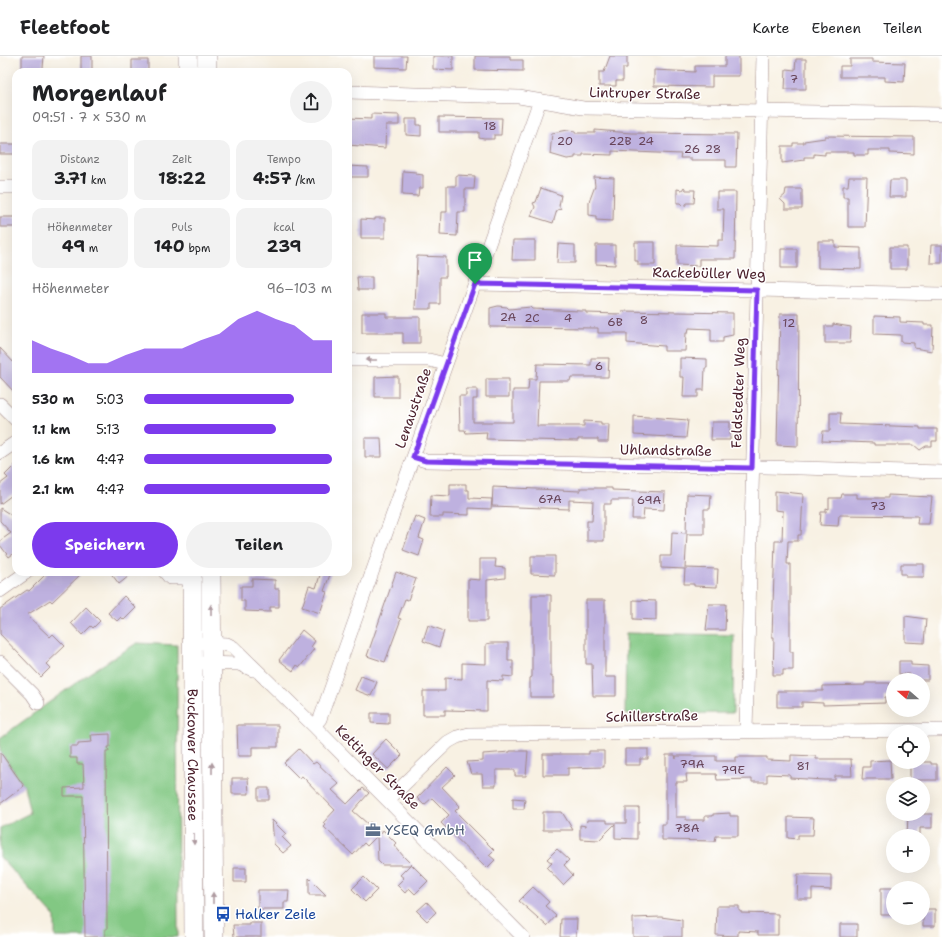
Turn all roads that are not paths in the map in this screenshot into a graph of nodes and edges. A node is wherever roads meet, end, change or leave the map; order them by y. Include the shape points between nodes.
1 (188, 56) edge
2 (207, 56) edge
3 (763, 56) edge
4 (188, 68) edge
5 (207, 68) edge
6 (352, 92) edge
7 (540, 100) junction
8 (761, 111) junction
9 (942, 114) edge
10 (0, 187) edge
11 (12, 187) edge
12 (475, 284) junction
13 (757, 290) junction
14 (942, 294) edge
15 (352, 360) edge
16 (445, 364) junction
17 (0, 404) edge
18 (12, 416) edge
19 (12, 445) edge
20 (0, 453) edge
21 (413, 457) junction
22 (752, 468) junction
23 (942, 472) edge
24 (21, 576) edge
25 (168, 576) edge
26 (185, 576) edge
27 (192, 576) edge
28 (211, 576) edge
29 (0, 591) edge
30 (193, 643) junction
31 (212, 643) junction
32 (0, 662) edge
33 (193, 663) junction
34 (212, 663) junction
35 (260, 673) junction
36 (38, 703) dead end
37 (314, 726) junction
38 (942, 730) edge
39 (746, 731) junction
40 (388, 800) junction
41 (194, 937) edge
42 (214, 937) edge
43 (524, 937) edge

1 - 4 main road
2 - 5 main road
3 - 8 street, Feldstedter Weg
6 - 7 street, Lintruper Straße via 519,97
7 - 8 street, Lintruper Straße via 582,108
7 - 12 street, Lenaustraße
8 - 9 street, Lintruper Straße
8 - 13 street, Feldstedter Weg
10 - 11 street
12 - 13 street, Rackebüller Weg
12 - 16 street, Lenaustraße
13 - 14 street, Rackebüller Weg
13 - 22 street, Feldstedter Weg
16 -> 15 street via 429,360
16 - 21 street, Lenaustraße
17 - 18 street
19 - 20 street
21 - 22 street, Uhlandstraße via 426,461
21 - 37 street, Lenaustraße via 320,719
22 - 23 street, Uhlandstraße
22 - 39 street, Feldstedter Weg
24 - 29 street
25 - 26 street
27 - 30 main road, Buckower Chaussee
31 -> 28 main road, Buckower Chaussee
30 - 31 street, Kettinger Straße
30 - 33 main road, Buckower Chaussee
31 - 34 main road, Buckower Chaussee
31 - 35 street, Kettinger Straße via 234,647
32 - 36 street
33 - 34 street, Kettinger Straße
33 -> 41 main road, Buckower Chaussee
34 - 35 street, Kettinger Straße via 239,664
42 -> 34 main road, Buckower Chaussee
35 - 37 street, Kettinger Straße
37 - 40 street, Kettinger Straße
38 - 39 street, Schillerstraße
39 - 40 street, Schillerstraße via 469,734 448,742
40 - 43 street, Kettinger Straße

